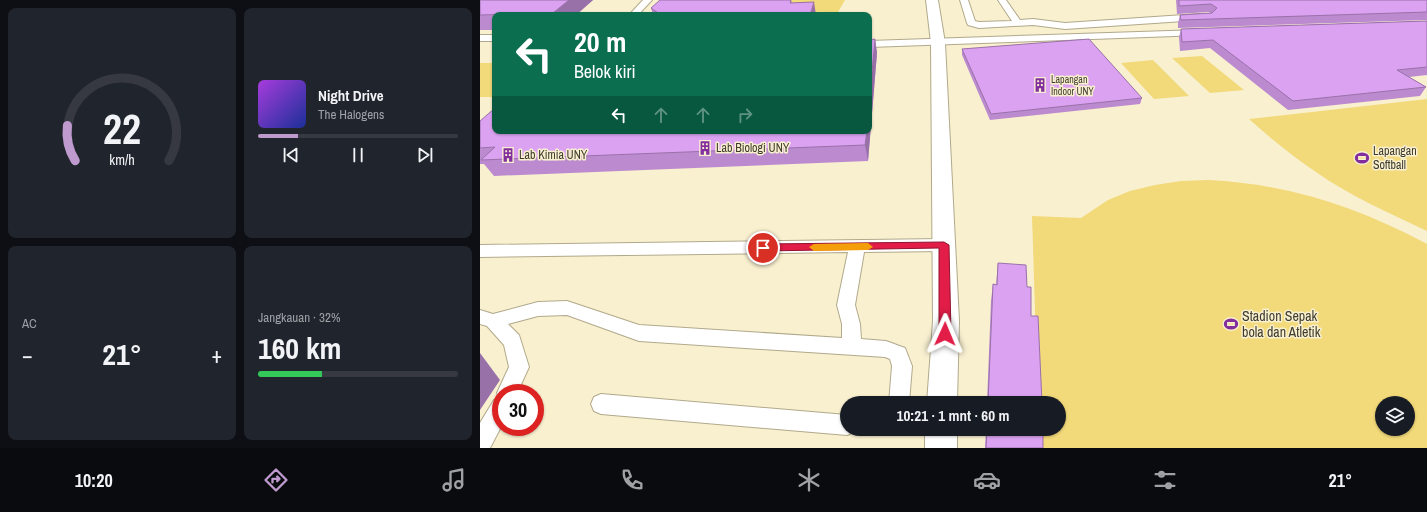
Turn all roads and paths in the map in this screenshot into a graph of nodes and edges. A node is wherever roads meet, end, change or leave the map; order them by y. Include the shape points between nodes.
1 (648, 0) edge
2 (932, 0) edge
3 (964, 0) edge
4 (1002, 0) edge
5 (636, 12) edge
6 (1209, 16) edge
7 (1135, 21) junction
8 (1018, 22) junction
9 (1211, 32) edge
10 (1148, 35) junction
11 (480, 38) edge
12 (492, 38) edge
13 (938, 43) junction
14 (872, 44) edge
15 (944, 245) junction
16 (857, 247) junction
17 (480, 251) edge
18 (487, 319) edge
19 (852, 347) junction
20 (511, 384) edge
21 (900, 396) edge
22 (942, 396) edge
23 (601, 404) dead end
24 (492, 423) edge
25 (840, 424) edge
26 (941, 436) edge
27 (480, 444) edge
28 (941, 448) edge

1 - 5 lane
2 - 13 street
3 - 8 lane via 971,23 974,25
4 - 8 lane
6 - 7 lane
7 - 8 lane via 1065,26
7 - 10 lane
9 - 10 lane
10 - 13 lane
11 - 12 lane
13 - 14 lane
13 - 15 street
15 - 16 lane
15 - 22 street via 946,321
16 - 17 lane
16 - 19 lane via 846,305 851,324
18 - 19 lane via 538,309 567,308 639,333
18 - 20 lane via 512,341 519,367
19 - 21 lane via 886,349 898,354 902,366
23 - 25 lane
24 - 27 lane
26 - 28 street

